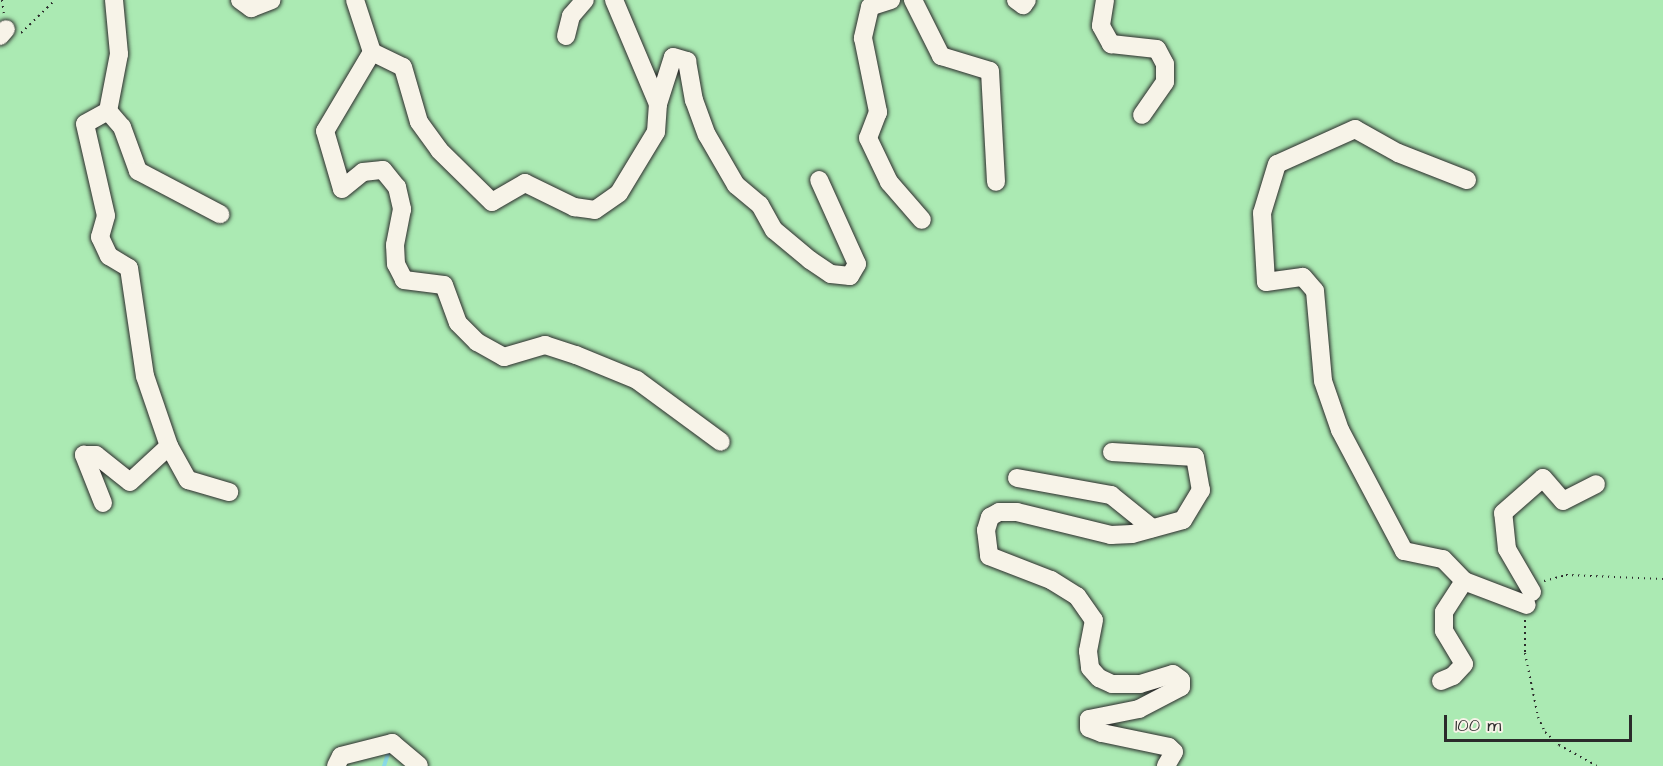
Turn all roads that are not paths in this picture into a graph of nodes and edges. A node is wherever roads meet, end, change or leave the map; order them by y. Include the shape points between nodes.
1 (114, 0) edge
2 (240, 0) edge
3 (272, 0) edge
4 (356, 0) edge
5 (585, 0) edge
6 (614, 0) edge
7 (891, 0) edge
8 (913, 0) edge
9 (1016, 0) edge
10 (1027, 0) edge
11 (1104, 0) edge
12 (566, 36) dead end
13 (372, 52) junction
14 (658, 104) junction
15 (108, 111) junction
16 (1142, 115) dead end
17 (819, 180) dead end
18 (1467, 180) dead end
19 (996, 182) dead end
20 (220, 214) dead end
21 (922, 220) dead end
22 (721, 442) dead end
23 (169, 446) junction
24 (1112, 452) dead end
25 (1017, 478) dead end
26 (1596, 484) dead end
27 (229, 492) dead end
28 (103, 503) dead end
29 (1152, 528) junction
30 (1464, 581) junction
31 (1441, 681) dead end
32 (336, 766) edge
33 (419, 766) edge
34 (1166, 766) edge

1 - 15 lane via 119,54
2 - 3 lane via 251,8
4 - 13 lane
5 - 12 lane via 571,16
6 - 14 lane
7 - 21 lane via 870,7 863,38 878,112 868,138 889,182
8 - 19 lane via 941,56 990,71
9 - 10 lane via 1023,5
11 - 16 lane via 1101,26 1111,44 1157,49 1165,64 1165,82
13 - 14 lane via 404,67 419,122 439,150 492,202 525,183 574,207 595,210 620,193 656,132
13 - 22 lane via 325,131 342,189 363,172 383,170 397,187 402,209 396,254 404,280 444,285 458,323 477,342 504,357 545,345 576,355 638,380
14 - 17 lane via 673,57 687,61 694,100 707,135 736,184 760,205 774,230 810,260 831,274 850,276 857,264
15 - 20 lane via 122,127 138,171
15 - 23 lane via 85,124 106,216 100,237 110,256 129,268 145,376
18 - 30 lane via 1398,153 1355,129 1277,164 1262,213 1266,282 1303,277 1315,291 1323,381 1340,430 1372,495 1404,551 1443,559
23 - 27 lane via 188,480
23 - 28 lane via 130,482 96,455 84,455
24 - 29 lane via 1195,457 1201,490 1192,508 1183,520
25 - 29 lane via 1111,495
26 - 30 lane via 1563,501 1543,478 1503,513 1507,549 1529,598
29 - 34 lane via 1111,535 1017,512 999,512 990,517 986,530 989,556 1051,580 1077,596 1094,620 1088,651 1090,668 1099,678 1112,684 1140,684 1173,674 1181,680 1181,687 1139,709 1089,719 1089,728 1102,733 1169,747 1174,752
30 - 31 lane via 1444,612 1444,630 1464,664 1453,676
32 - 33 lane via 341,756 392,743

